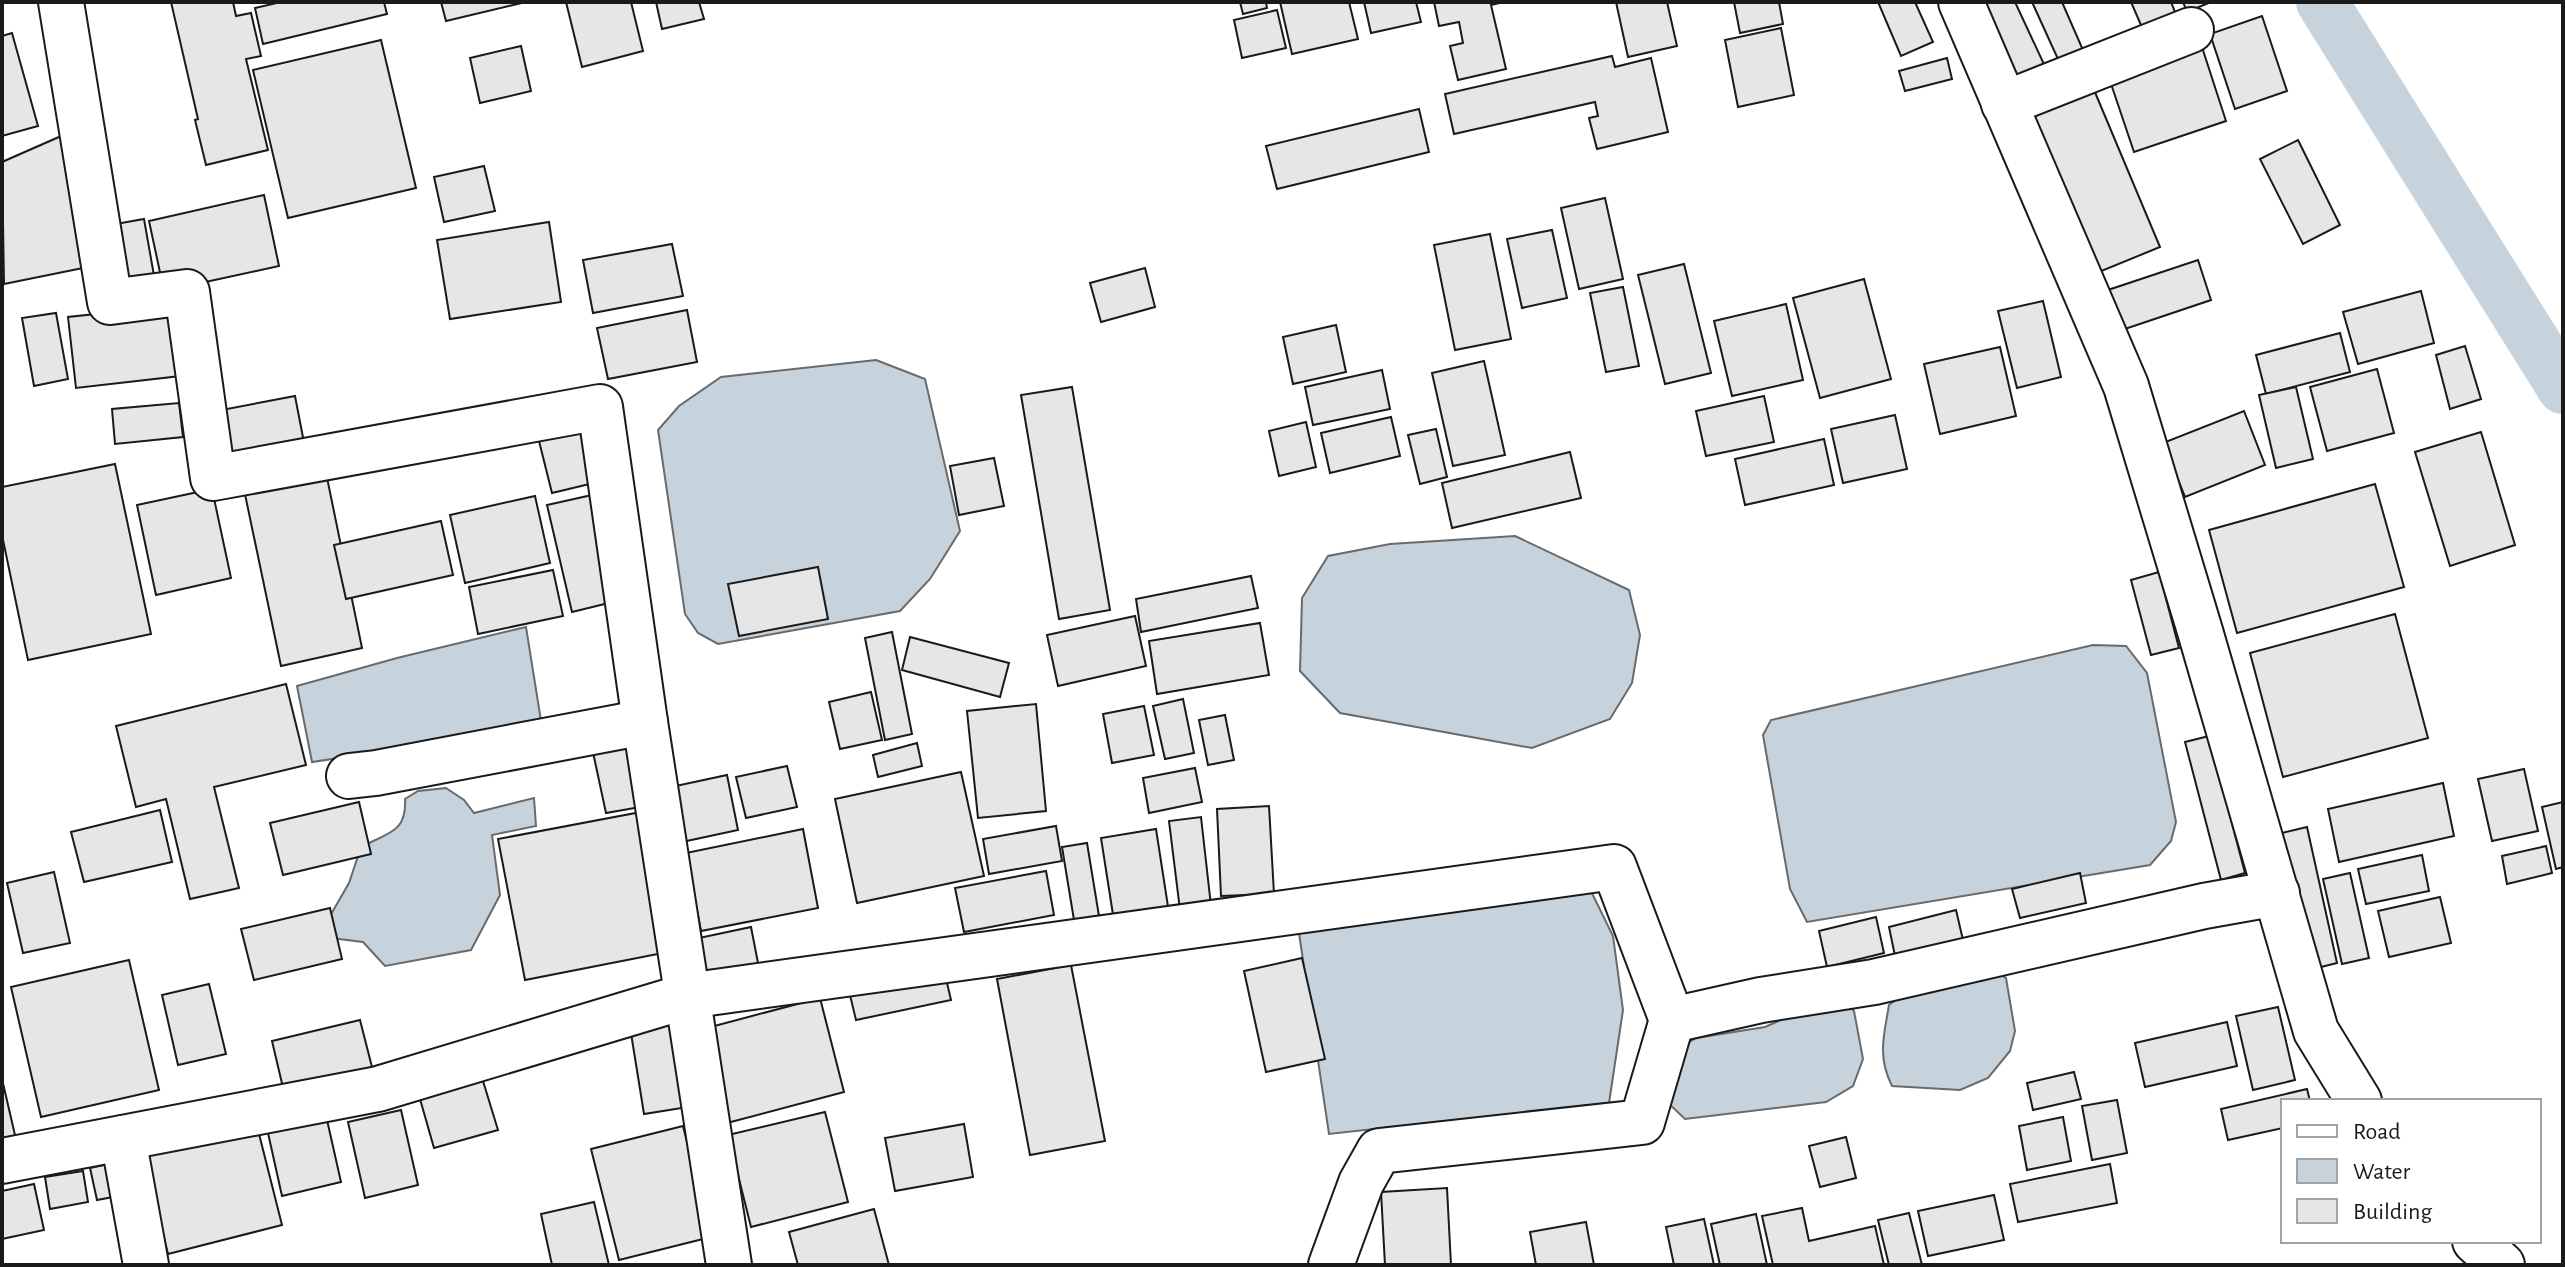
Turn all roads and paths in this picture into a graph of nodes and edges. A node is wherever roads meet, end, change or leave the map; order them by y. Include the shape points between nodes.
1 (61, 2) edge
2 (1961, 2) edge
3 (2191, 30) dead end
4 (2004, 104) junction
5 (645, 722) junction
6 (349, 776) dead end
7 (2277, 893) junction
8 (687, 996) junction
9 (1672, 1020) junction
10 (2358, 1099) edge
11 (123, 1138) junction
12 (2, 1161) edge
13 (2477, 1243) edge
14 (146, 1265) edge
15 (729, 1265) edge
16 (1331, 1265) edge
17 (2502, 1265) edge

1 - 5 street via 110,302 187,292 213,478 600,407
2 - 4 street
3 - 4 street
4 - 7 street via 2126,386
5 - 6 street
5 - 8 street
7 - 9 street via 1874,982
7 - 10 street via 2316,1031
8 - 9 street via 1614,867
8 - 11 street via 378,1089
8 - 15 street
9 - 16 street via 1642,1122 1379,1151 1361,1183
11 - 12 street
11 - 14 street
13 - 17 street

